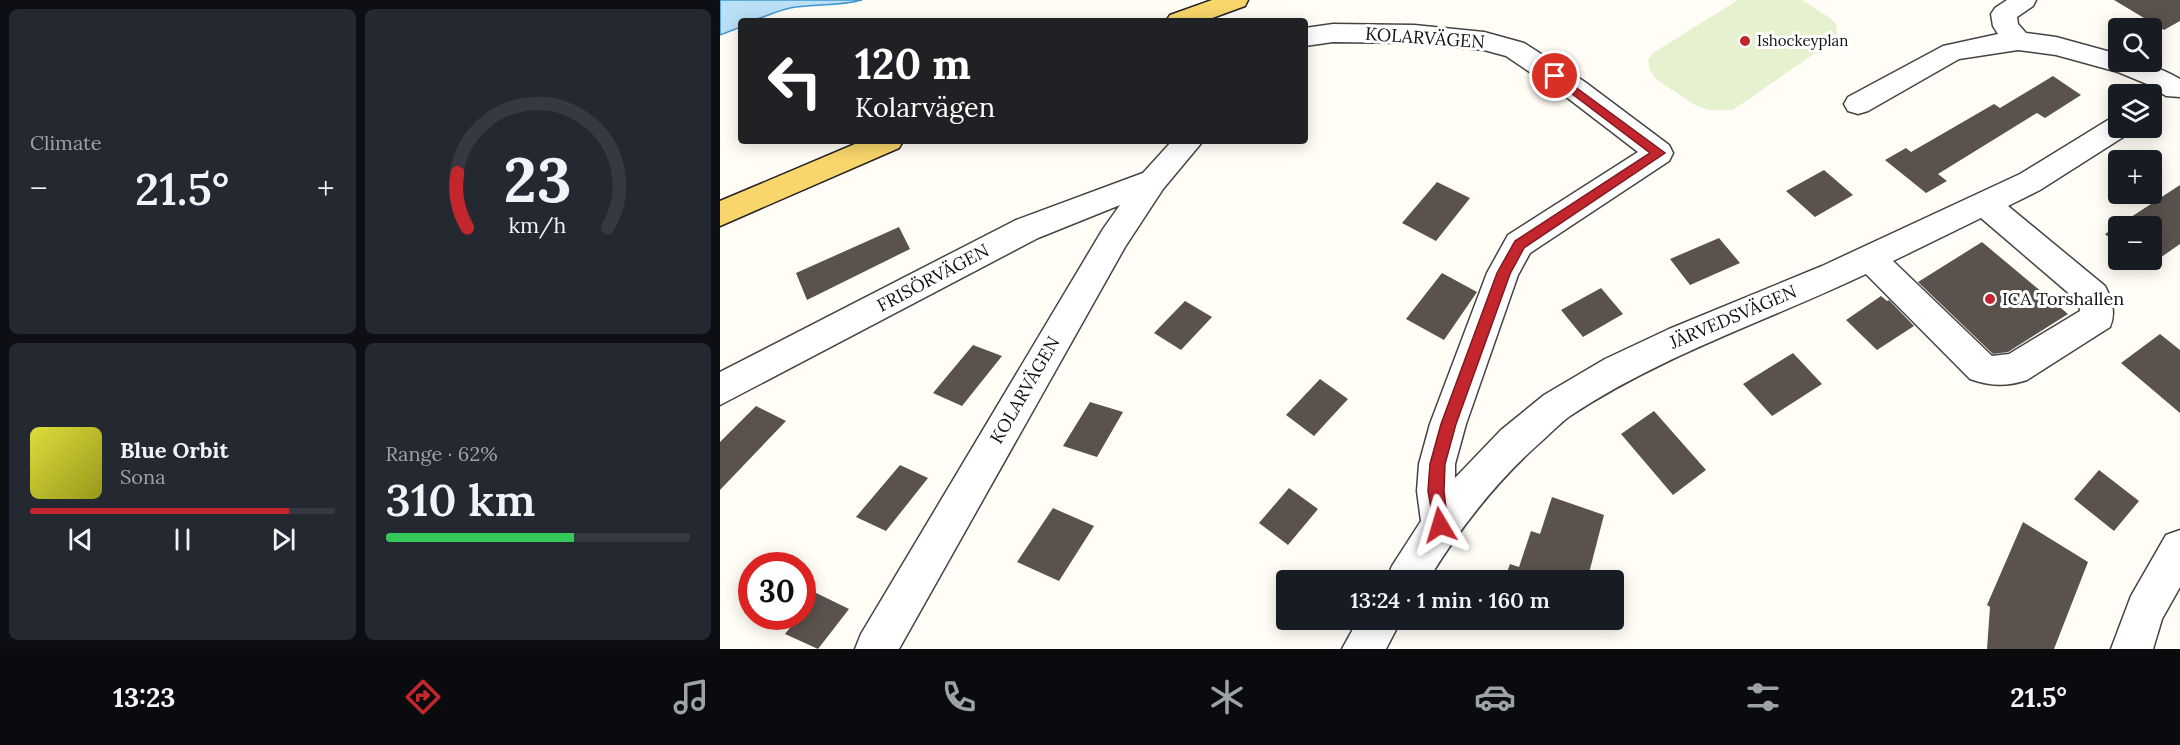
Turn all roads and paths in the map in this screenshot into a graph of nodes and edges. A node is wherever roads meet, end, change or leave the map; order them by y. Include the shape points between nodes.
1 (1236, 0) edge
2 (2024, 0) edge
3 (1187, 18) edge
4 (1308, 37) edge
5 (2018, 40) junction
6 (2178, 87) edge
7 (2162, 98) edge
8 (1858, 104) dead end
9 (2108, 133) edge
10 (882, 144) edge
11 (1186, 144) edge
12 (1153, 181) junction
13 (1985, 204) junction
14 (720, 214) edge
15 (1870, 258) junction
16 (720, 389) edge
17 (1440, 525) junction
18 (2180, 549) edge
19 (1412, 570) edge
20 (1375, 630) edge
21 (876, 649) edge
22 (1363, 649) edge
23 (2132, 649) edge

1 - 3 main road
2 - 5 street via 2004,14 2006,26
4 - 17 street, KOLARVÄGEN via 1414,34 1484,40 1515,49 1659,153 1519,244 1503,273 1448,424 1437,464
5 - 6 street via 2127,66
5 - 8 street via 1952,52
6 - 7 street
9 - 13 street, JÄRVEDSVÄGEN via 2030,182
10 - 14 main road
11 - 12 street, KOLARVÄGEN
12 - 16 street, FRISÖRVÄGEN via 1027,229
12 - 21 street, KOLARVÄGEN via 1108,249
13 - 15 street, JÄRVEDSVÄGEN
13 - 15 street via 2094,296 2098,317 2015,369 1982,368
15 - 17 street, JÄRVEDSVÄGEN via 1681,339 1556,406 1479,477
17 - 19 street, JÄRVEDSVÄGEN
18 - 23 street via 2145,610
20 - 22 street

